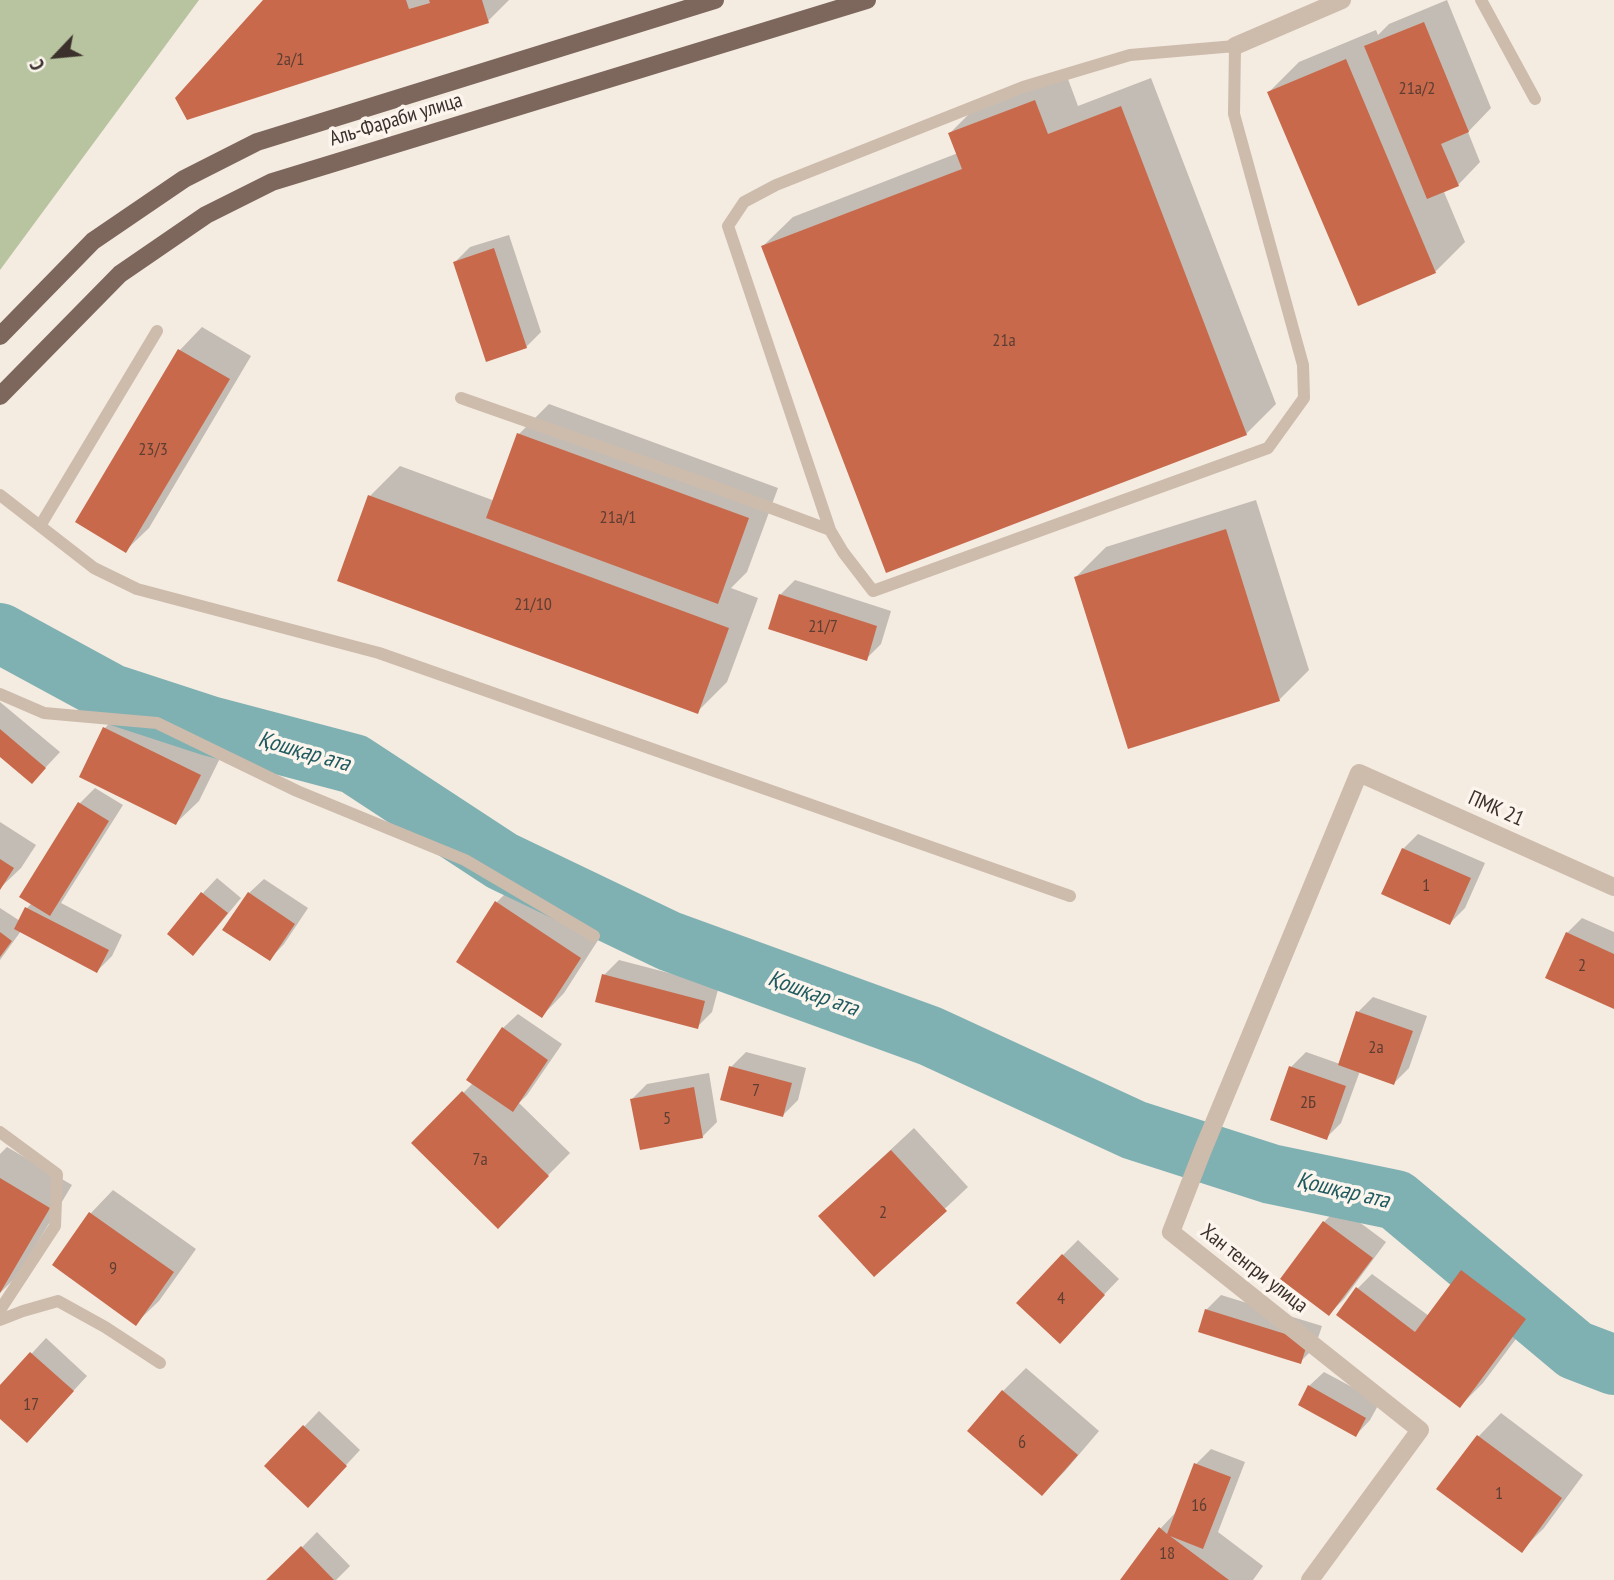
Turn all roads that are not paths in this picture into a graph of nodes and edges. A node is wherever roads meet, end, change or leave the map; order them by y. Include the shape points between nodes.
1 (715, 0) edge
2 (867, 0) edge
3 (1342, 0) edge
4 (1481, 0) edge
5 (1235, 46) junction
6 (1535, 99) dead end
7 (156, 331) dead end
8 (0, 336) edge
9 (0, 396) edge
10 (461, 398) dead end
11 (0, 495) edge
12 (40, 526) junction
13 (830, 530) junction
14 (0, 694) edge
15 (1359, 773) joint
16 (1614, 887) edge
17 (1070, 896) dead end
18 (594, 936) dead end
19 (0, 1132) edge
20 (0, 1310) edge
21 (0, 1320) edge
22 (160, 1363) dead end
23 (1310, 1580) edge

1 - 8 main road, Аль-Фараби улица via 257,142 184,179 93,242
2 - 9 main road, Аль-Фараби улица via 272,182 206,215 120,274
3 - 5 street
4 - 6 lane
5 - 13 lane via 1130,55 1023,87 776,185 744,202 728,226
5 - 13 lane via 1234,114 1303,365 1304,398 1268,448 873,591
7 - 12 lane
10 - 13 lane
11 - 12 lane
12 - 17 lane via 94,568 137,589 379,653
14 - 18 lane via 44,713 157,723 297,791 465,860
15 - 16 street, ПМК 21
15 - 23 street, Хан тенгри улица via 1171,1232 1420,1430
19 - 20 lane via 57,1174 55,1226
21 - 22 lane via 58,1301

